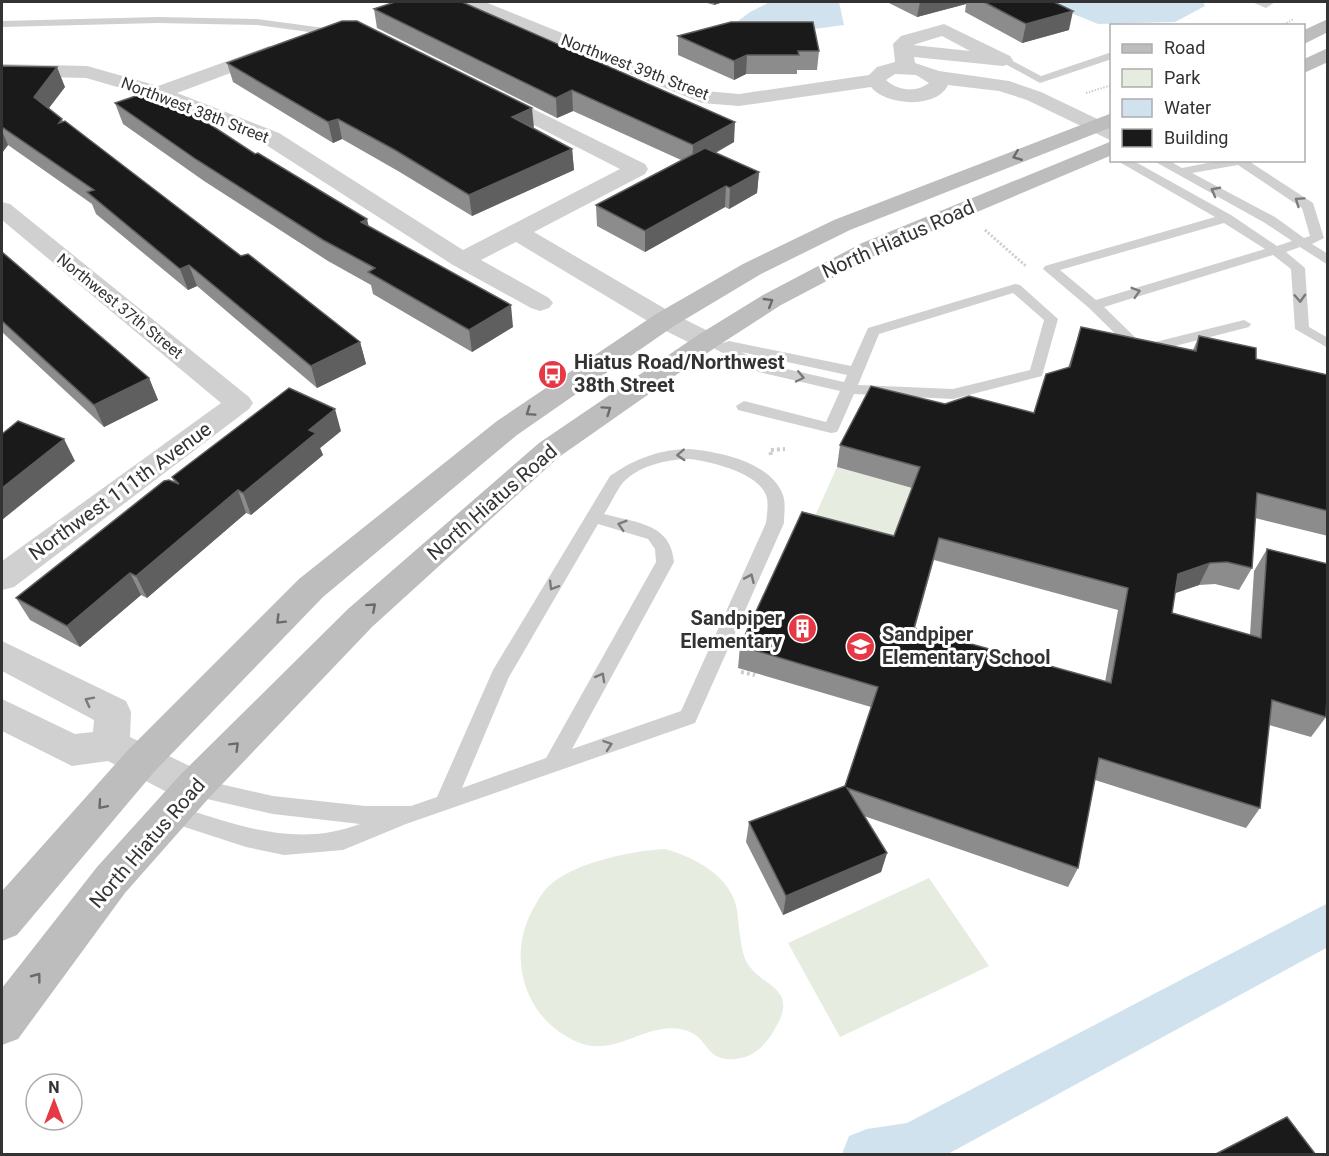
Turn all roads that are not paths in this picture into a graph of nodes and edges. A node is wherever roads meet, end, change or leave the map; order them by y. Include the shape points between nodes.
1 (470, 2) edge
2 (1257, 2) edge
3 (1270, 2) edge
4 (2, 24) edge
5 (1328, 24) edge
6 (324, 31) junction
7 (344, 32) edge
8 (1305, 37) edge
9 (1328, 54) edge
10 (1110, 56) edge
11 (905, 59) junction
12 (1003, 60) joint
13 (1305, 66) edge
14 (2, 70) edge
15 (876, 80) junction
16 (936, 83) junction
17 (480, 90) edge
18 (995, 91) junction
19 (159, 93) junction
20 (1071, 135) junction
21 (1110, 142) edge
22 (1141, 162) edge
23 (1162, 162) edge
24 (1235, 162) edge
25 (1242, 162) edge
26 (1180, 172) junction
27 (2, 209) edge
28 (1226, 218) junction
29 (517, 232) junction
30 (1301, 243) junction
31 (1276, 250) junction
32 (462, 261) junction
33 (1328, 261) edge
34 (540, 303) dead end
35 (1094, 305) junction
36 (665, 320) junction
37 (1244, 324) dead end
38 (707, 341) junction
39 (1328, 344) edge
40 (856, 372) junction
41 (849, 388) junction
42 (239, 403) joint
43 (744, 406) dead end
44 (594, 517) junction
45 (2, 578) edge
46 (2, 655) edge
47 (2, 714) edge
48 (126, 753) junction
49 (553, 765) junction
50 (182, 800) junction
51 (445, 802) junction
52 (411, 815) junction
53 (2, 921) edge
54 (2, 1023) edge

1 - 15 street, Northwest 39th Street via 702,97 739,100
2 - 3 lane
4 - 6 lane via 257,22
5 - 8 main road
6 - 7 street
6 - 19 street
9 - 13 main road
10 - 12 lane via 1040,80
11 - 12 street, Northwest 39th Street via 903,44 908,40 944,30
11 - 15 street, Northwest 39th Street
11 - 16 street
14 - 19 street, Northwest 38th Street via 87,72
15 - 16 street via 897,94 921,95
16 - 18 street
17 - 29 street via 637,169
18 - 20 street via 1000,99
18 - 21 street via 1034,96
19 - 32 street, Northwest 38th Street via 271,138
20 - 21 street
20 -> 36 main road, North Hiatus Road via 842,225 752,269
38 -> 21 main road, North Hiatus Road via 772,300 871,248
22 - 28 lane
23 - 26 lane
24 -> 26 lane
30 -> 25 lane via 1317,237 1308,206
30 -> 26 lane via 1270,220
27 - 42 street, Northwest 37th Street
28 - 31 lane
28 - 35 lane via 1050,269
29 - 32 street
29 - 36 street
30 - 31 lane
30 - 33 lane
35 -> 31 lane
31 -> 39 lane via 1298,267 1302,329
32 - 34 street, Northwest 38th Street
35 - 37 lane via 1140,350
36 - 38 street
36 -> 48 main road, North Hiatus Road via 507,428 311,588
38 - 40 lane
38 -> 41 lane via 764,369
50 -> 38 main road, North Hiatus Road via 360,618 549,450
40 - 41 lane
40 - 41 lane via 873,331 1015,288 1051,319 1037,373 953,394
41 - 43 lane via 831,428
42 - 45 street, Northwest 111th Avenue
49 -> 44 lane via 665,562 664,548 654,535
49 -> 44 lane via 688,717 774,523 777,504 769,486 733,463 708,455 681,453 629,470 616,480
44 -> 51 lane via 500,675
48 -> 46 street via 112,712
47 - 48 street via 72,750
48 - 50 street
48 -> 53 main road, North Hiatus Road
49 - 51 lane
50 - 52 lane via 365,815
50 - 52 lane via 246,837 284,845 343,840
54 -> 50 main road, North Hiatus Road via 111,880
51 - 52 lane

